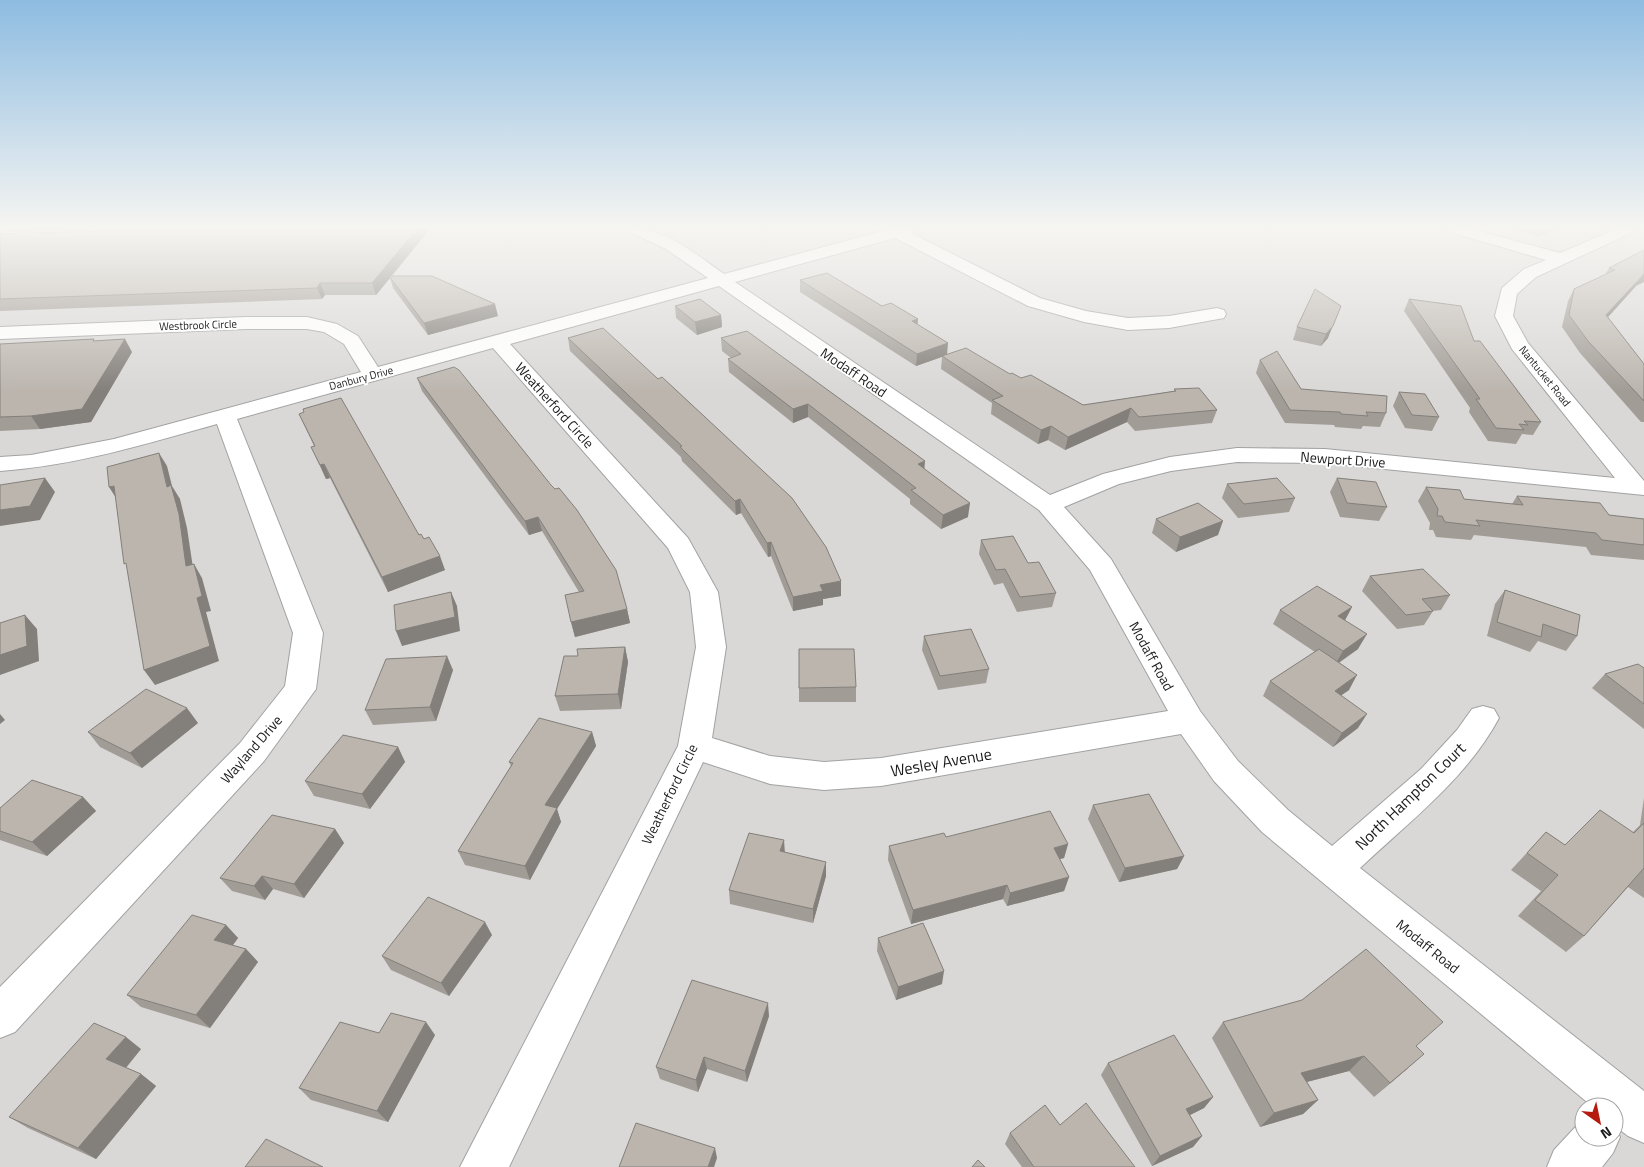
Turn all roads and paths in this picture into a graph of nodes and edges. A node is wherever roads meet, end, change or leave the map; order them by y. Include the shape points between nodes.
1 (707, 283) edge
2 (725, 283) edge
3 (1000, 283) edge
4 (1518, 283) edge
5 (1217, 314) dead end
6 (0, 333) edge
7 (498, 341) junction
8 (373, 375) junction
9 (225, 415) junction
10 (0, 464) edge
11 (1640, 488) edge
12 (1048, 505) junction
13 (1483, 718) dead end
14 (1189, 720) junction
15 (694, 746) junction
16 (1333, 870) junction
17 (0, 1017) edge
18 (1594, 1097) edge
19 (1592, 1147) edge
20 (484, 1167) edge
21 (1571, 1167) edge

1 - 7 street, Danbury Drive
2 - 12 street, Modaff Road
3 - 5 street via 1034,302 1084,316 1136,323 1169,322
4 - 11 street, Nantucket Road via 1508,292 1504,316 1519,345
6 - 8 street, Westbrook Circle via 307,323 330,328 352,340
7 - 8 street, Danbury Drive
7 - 15 street, Weatherford Circle via 679,544 704,592 711,647
8 - 9 street, Danbury Drive
9 - 10 street, Danbury Drive via 116,445 31,462
9 - 17 street, Wayland Drive via 308,633 300,690 252,752
11 - 12 street, Newport Drive via 1324,456 1237,454 1170,464 1112,479
12 - 14 street, Modaff Road via 1102,565
13 - 16 street, North Hampton Court via 1470,739 1449,762
14 - 15 street, Wesley Avenue via 881,772 824,776 770,770
14 - 16 street, Modaff Road via 1226,771 1275,821
15 - 20 street, Weatherford Circle
16 - 18 street, Modaff Road
19 - 21 street

